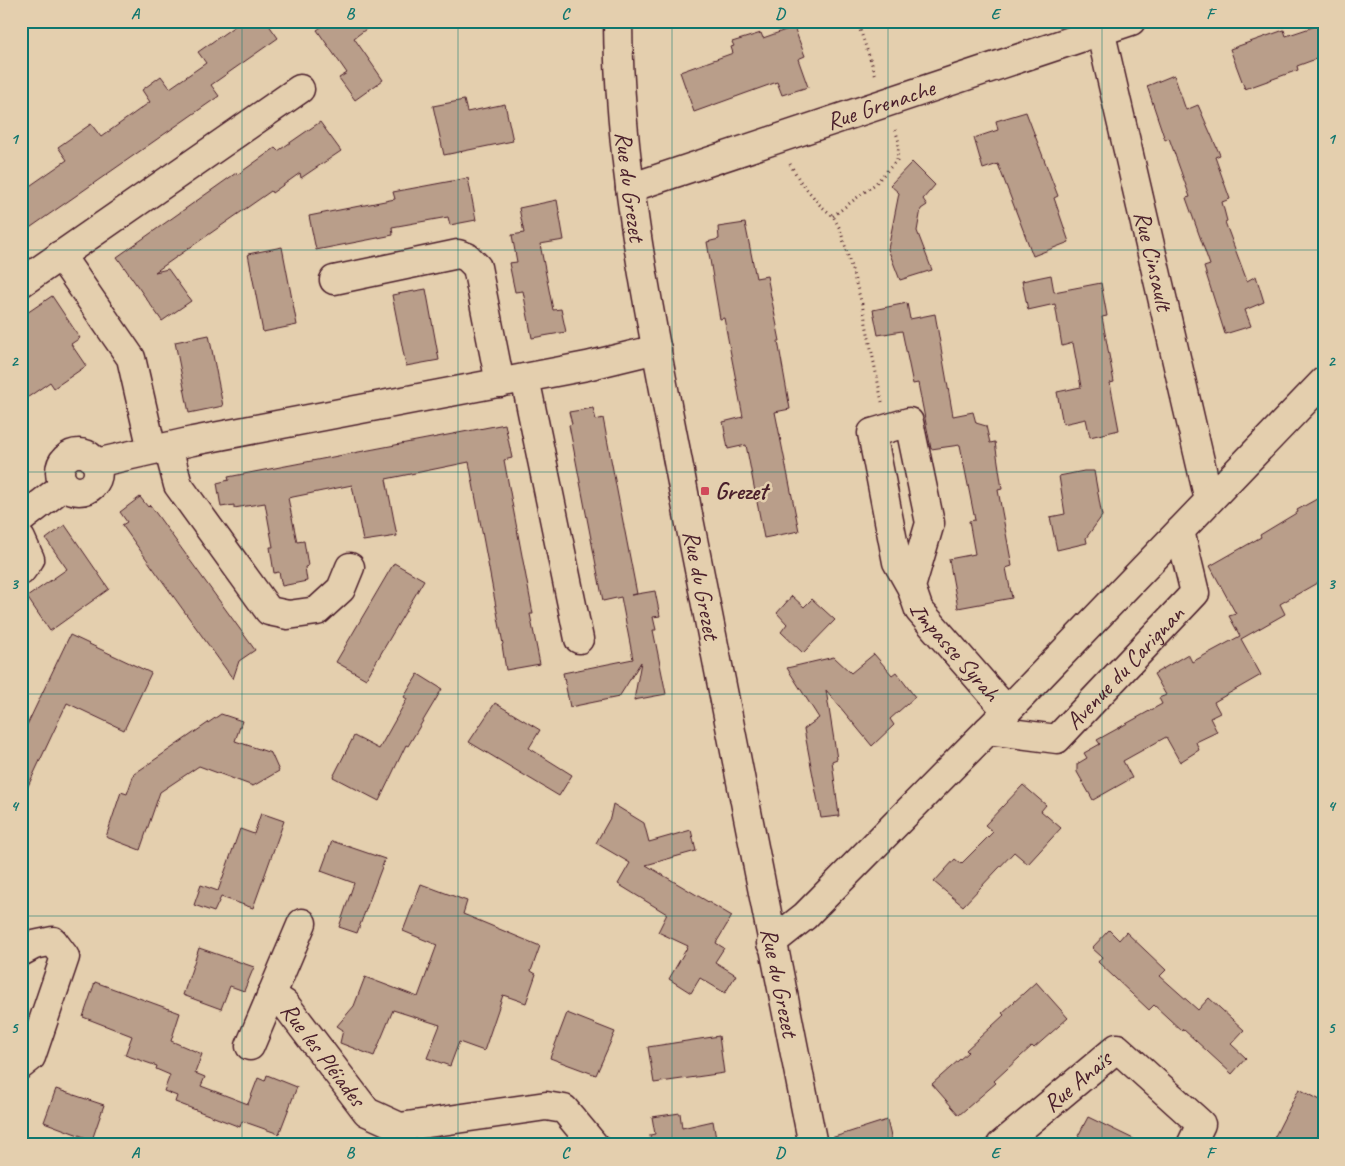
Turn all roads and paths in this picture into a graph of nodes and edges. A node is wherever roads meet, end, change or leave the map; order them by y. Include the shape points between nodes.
1 (618, 21) edge
2 (1131, 21) edge
3 (1100, 26) edge
4 (300, 89) dead end
5 (775, 139) junction
6 (630, 188) junction
7 (60, 255) junction
8 (334, 280) dead end
9 (21, 284) edge
10 (657, 349) junction
11 (513, 380) junction
12 (1324, 381) edge
13 (882, 404) dead end
14 (160, 449) junction
15 (1209, 500) junction
16 (21, 519) edge
17 (1180, 531) junction
18 (21, 539) edge
19 (350, 566) dead end
20 (21, 571) edge
21 (911, 587) junction
22 (579, 639) dead end
23 (998, 721) junction
24 (302, 923) dead end
25 (771, 943) junction
26 (21, 952) edge
27 (271, 995) junction
28 (250, 1046) dead end
29 (21, 1065) edge
30 (594, 1145) edge
31 (813, 1145) edge
32 (1001, 1145) edge
33 (1191, 1145) edge

1 - 6 street, Rue du Grezet via 618,56
2 - 3 street, Rue Grenache
3 - 5 street, Rue Grenache
3 - 15 street, Rue Cinsault
4 - 7 street
5 - 6 street, Rue Grenache
5 - 13 path via 800,181 833,216 840,229 862,304
6 - 10 street, Rue du Grezet
7 - 9 street
7 - 14 street via 131,358
8 - 11 street via 438,257 458,254 467,257 477,267
10 - 11 street
10 - 25 street, Rue du Grezet
11 - 14 street
11 - 22 street
12 - 15 street
14 - 16 street via 96,464 92,458 80,453 68,456 60,473 65,485
14 - 19 street via 178,485 269,610 288,616 318,611 341,589
15 - 17 street
17 - 23 street
17 - 23 street, Avenue du Carignan via 1195,593 1057,739
18 - 20 street via 30,559
21 - 21 street, Impasse Syrah via 930,523 908,422 872,433 897,562
21 - 23 street, Impasse Syrah via 919,610
23 - 25 street via 805,916
24 - 27 street, Rue les Pléiades
25 - 31 street, Rue du Grezet
26 - 29 street via 53,941 65,957 32,1057
27 - 28 street, Rue les Pléiades
27 - 30 street, Rue les Pléiades via 285,1004 367,1112 400,1127 546,1106 564,1109
32 - 33 street, Rue Anaïs via 1116,1048 1201,1124

